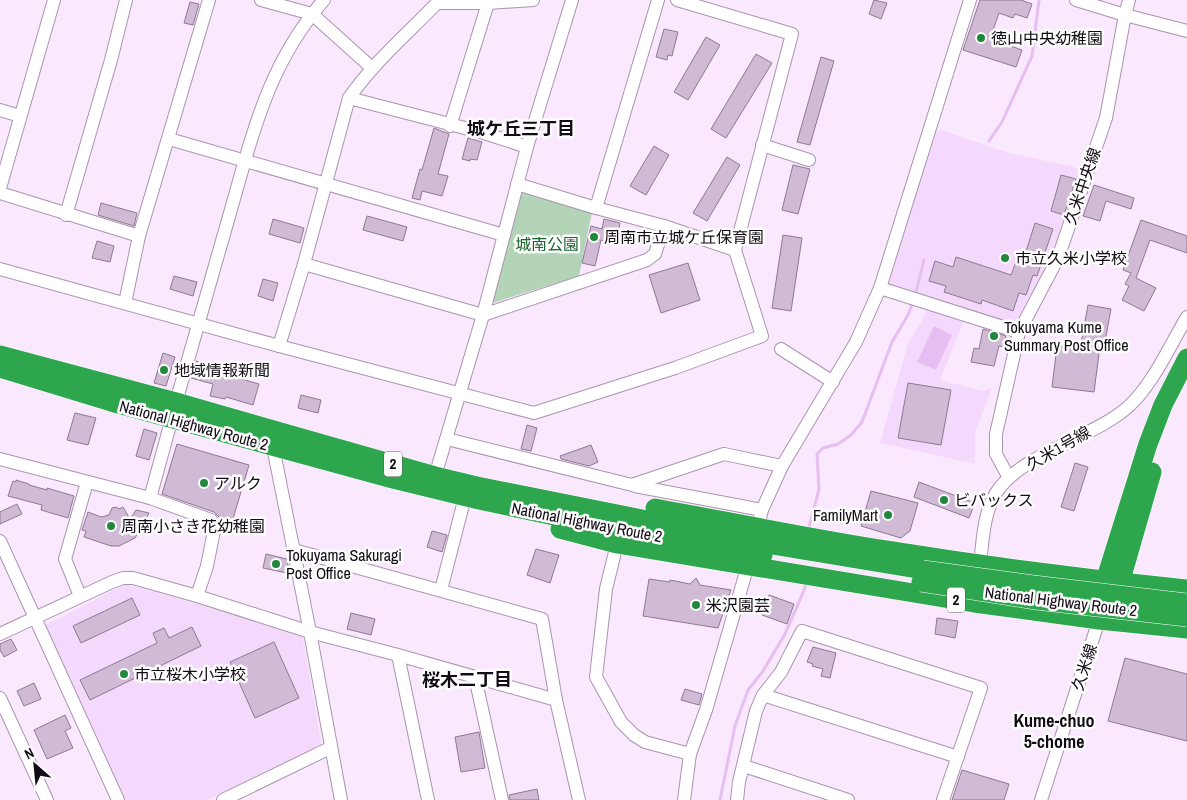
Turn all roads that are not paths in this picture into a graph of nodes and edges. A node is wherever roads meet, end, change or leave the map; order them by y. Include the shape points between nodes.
1 (54, 0) edge
2 (126, 0) edge
3 (209, 0) edge
4 (261, 0) edge
5 (324, 0) edge
6 (533, 0) edge
7 (572, 0) edge
8 (658, 0) edge
9 (677, 0) edge
10 (970, 0) edge
11 (1076, 0) edge
12 (1129, 0) edge
13 (480, 2) edge
14 (312, 14) junction
15 (1125, 15) junction
16 (1187, 31) edge
17 (372, 68) junction
18 (350, 98) junction
19 (0, 110) edge
20 (20, 116) junction
21 (450, 126) junction
22 (169, 139) junction
23 (762, 146) junction
24 (527, 147) junction
25 (245, 160) junction
26 (809, 160) dead end
27 (517, 184) junction
28 (325, 185) junction
29 (0, 188) edge
30 (0, 193) edge
31 (596, 208) junction
32 (66, 214) junction
33 (664, 226) junction
34 (504, 235) junction
35 (140, 236) junction
36 (735, 250) junction
37 (304, 264) junction
38 (0, 269) edge
39 (880, 288) junction
40 (125, 303) junction
41 (483, 315) junction
42 (1187, 317) edge
43 (198, 322) junction
44 (1019, 332) junction
45 (279, 346) junction
46 (780, 348) dead end
47 (0, 355) edge
48 (1187, 358) edge
49 (0, 368) edge
50 (833, 382) junction
51 (1187, 383) edge
52 (460, 393) junction
53 (174, 410) junction
54 (447, 439) junction
55 (274, 447) junction
56 (0, 459) edge
57 (782, 466) junction
58 (435, 476) junction
59 (1008, 478) junction
60 (87, 482) junction
61 (632, 485) junction
62 (474, 494) junction
63 (150, 498) junction
64 (760, 518) junction
65 (0, 541) edge
66 (616, 544) junction
67 (294, 550) junction
68 (793, 554) junction
69 (823, 559) junction
70 (748, 565) junction
71 (980, 565) junction
72 (922, 576) junction
73 (1113, 582) junction
74 (1187, 589) edge
75 (441, 590) junction
76 (80, 596) junction
77 (197, 596) junction
78 (974, 603) junction
79 (1187, 603) edge
80 (1187, 617) edge
81 (34, 618) junction
82 (1099, 620) junction
83 (1187, 629) edge
84 (310, 632) junction
85 (0, 634) edge
86 (398, 655) junction
87 (475, 677) junction
88 (763, 695) junction
89 (0, 698) edge
90 (556, 700) junction
91 (330, 748) junction
92 (690, 754) junction
93 (958, 757) junction
94 (744, 766) junction
95 (47, 800) edge
96 (118, 800) edge
97 (224, 800) edge
98 (341, 800) edge
99 (428, 800) edge
100 (502, 800) edge
101 (579, 800) edge
102 (684, 800) edge
103 (738, 800) edge
104 (848, 800) edge
105 (943, 800) edge
106 (1042, 800) edge

1 - 20 street
2 - 32 street
3 - 22 street
4 - 14 street
5 - 14 street
6 - 13 street
7 - 24 street
8 - 31 street
9 - 23 street via 792,34
10 - 39 street
11 - 15 street
12 - 15 street, 久米中央線
13 - 17 street via 437,3
13 - 21 street
14 - 17 street
14 - 25 street via 280,63 260,111
15 - 16 street
15 - 44 street, 久米中央線 via 1103,127 1058,258
17 - 18 street
18 - 21 street
18 - 28 street
19 - 20 street
20 - 29 street
21 - 24 street
22 - 25 street
22 - 35 street
23 - 26 street
23 - 36 street
24 - 27 street
25 - 28 street
25 - 43 street
27 - 31 street
27 - 34 street
28 - 34 street
28 - 37 street
30 - 32 street
31 - 33 street
32 - 35 street
33 - 36 street
33 - 41 street via 655,254 647,260
34 - 41 street
35 - 40 street
36 - 52 street via 762,336 534,413
37 - 41 street
37 - 45 street
38 - 40 street
39 - 44 street
39 - 50 street via 856,342
40 - 43 street
41 - 52 street
42 - 59 street, 久米1号線 via 1152,377 1128,407
43 - 45 street
43 - 53 street
44 - 59 street, 久米中央線 via 996,434 996,454
45 - 52 street
46 - 50 street
47 - 53 highway, National Highway Route 2 / 2
48 - 73 highway via 1148,444
49 - 53 highway, National Highway Route 2 / 2 via 111,402
50 - 57 street
51 - 73 highway via 1161,441
52 - 54 street
53 - 55 highway, National Highway Route 2 / 2
53 - 58 highway, National Highway Route 2 / 2
53 - 63 street
54 - 58 street
54 - 61 street
55 - 62 highway, National Highway Route 2 / 2 via 393,479
55 - 67 street
56 - 60 street
57 - 61 street via 724,454
57 - 64 street
58 - 62 highway, National Highway Route 2 / 2
59 - 71 street, 久米1号線 via 988,510
60 - 63 street
60 - 76 street via 65,559
61 - 64 street
62 - 64 highway, 2 via 616,500
62 - 66 highway, 2 via 503,513
62 - 68 highway, National Highway Route 2 / 2 via 620,530
62 - 75 street
63 - 77 street via 211,520 215,526
64 - 68 highway, 2
65 - 81 street
66 - 70 highway, 2
66 - 92 street via 606,589 596,677 620,722 634,735 645,742
67 - 75 street
67 - 84 street
68 - 69 highway, National Highway Route 2 / 2
68 - 69 highway, 2
68 - 70 highway, 2
69 - 71 highway, 2
69 - 72 highway, National Highway Route 2 / 2
69 - 78 highway, 2
70 - 92 street
71 - 73 highway, 2
71 - 78 street, 久米1号線
72 - 79 highway, National Highway Route 2 / 2, bridge
72 - 80 highway, National Highway Route 2 / 2, bridge via 1036,600
73 - 74 highway, 2
73 - 82 highway
75 - 90 street via 542,619
76 - 77 street via 123,578 133,578
76 - 81 street
77 - 84 street
78 - 82 highway, 2
81 - 85 street
81 - 96 street
82 - 83 highway, 2
82 - 106 street, 久米線
84 - 86 street
84 - 91 street
86 - 87 street
86 - 99 street
87 - 90 street
87 - 100 street
88 - 93 street
88 - 93 street via 781,672 802,631 981,688
88 - 94 street via 756,711
89 - 95 street
90 - 101 street
91 - 97 street
91 - 98 street
92 - 102 street
93 - 105 street
94 - 103 street
94 - 104 street

